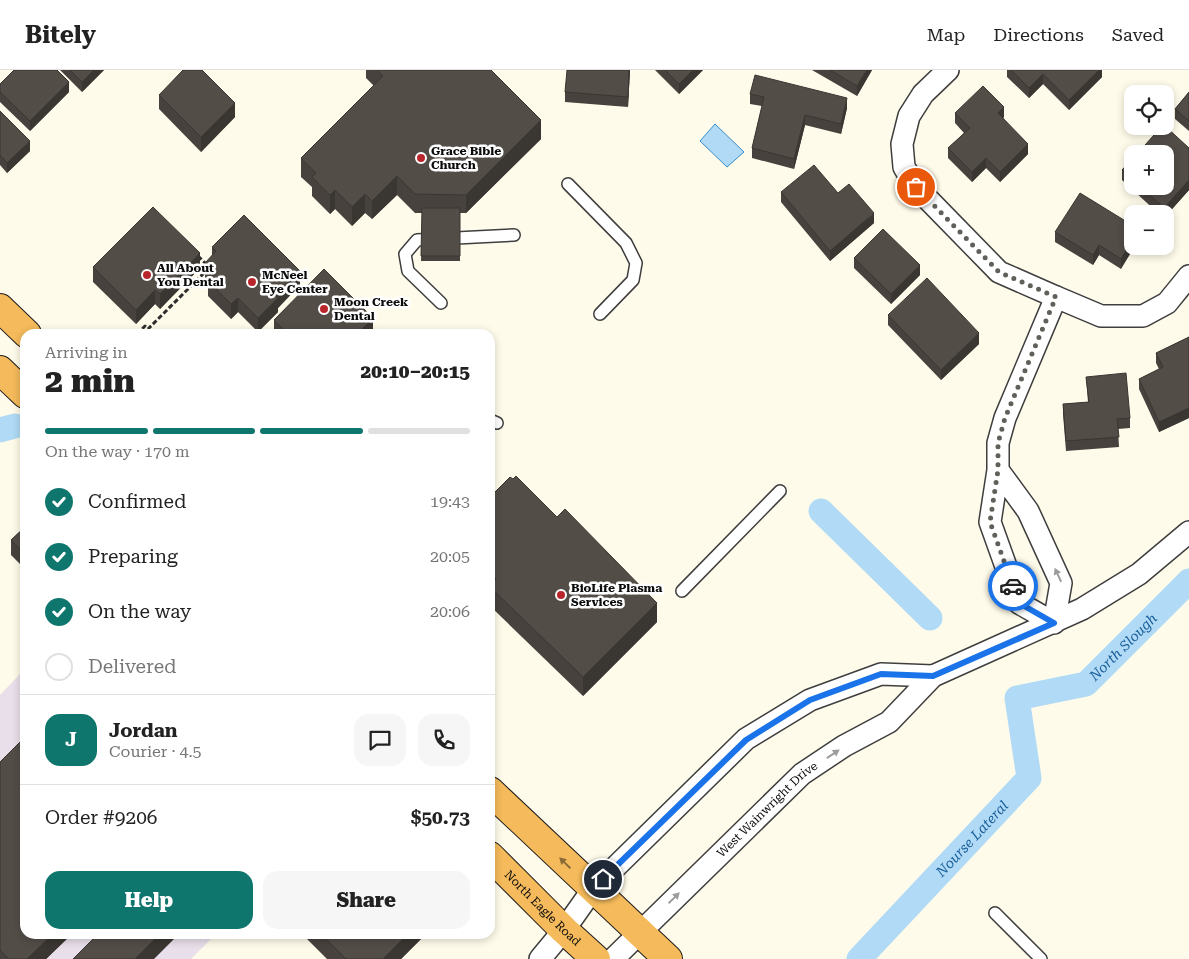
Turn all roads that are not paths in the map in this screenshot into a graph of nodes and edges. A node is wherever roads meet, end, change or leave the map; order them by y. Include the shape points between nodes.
1 (948, 70) edge
2 (568, 184) dead end
3 (514, 235) dead end
4 (1189, 276) edge
5 (1056, 297) junction
6 (442, 303) dead end
7 (0, 308) edge
8 (600, 314) dead end
9 (22, 329) edge
10 (0, 370) edge
11 (20, 389) edge
12 (998, 470) junction
13 (780, 491) dead end
14 (1189, 532) edge
15 (682, 591) dead end
16 (1054, 623) junction
17 (933, 676) junction
18 (495, 796) edge
19 (495, 861) edge
20 (593, 889) junction
21 (995, 913) dead end
22 (564, 930) junction
23 (640, 932) junction
24 (540, 959) edge
25 (596, 959) edge
26 (613, 959) edge
27 (668, 959) edge
28 (1041, 959) edge

1 - 5 street via 924,94 909,116 902,144 904,166 916,187 999,272
2 - 8 lane via 626,243 636,263 633,280
3 - 6 lane via 417,240 405,254 408,271
4 - 5 street via 1168,303 1143,316 1101,316
5 - 12 street via 1005,418 998,443
7 - 9 highway
10 - 11 highway
16 -> 12 street via 1061,583 1028,511
12 - 16 street via 990,522 1019,603
13 - 15 lane
14 - 16 street, West Wainwright Drive via 1139,574
16 - 17 street, West Wainwright Drive
17 - 20 street, West Wainwright Drive via 881,674 810,700 746,740
23 -> 17 street, West Wainwright Drive via 802,774 889,722
20 -> 18 highway
19 - 22 highway, North Eagle Road
20 - 22 street, West Wainwright Drive
20 - 23 highway
21 - 28 lane
22 - 24 street, West Wainwright Drive
22 - 25 highway, North Eagle Road
23 - 26 street, West Wainwright Drive
23 - 27 highway

